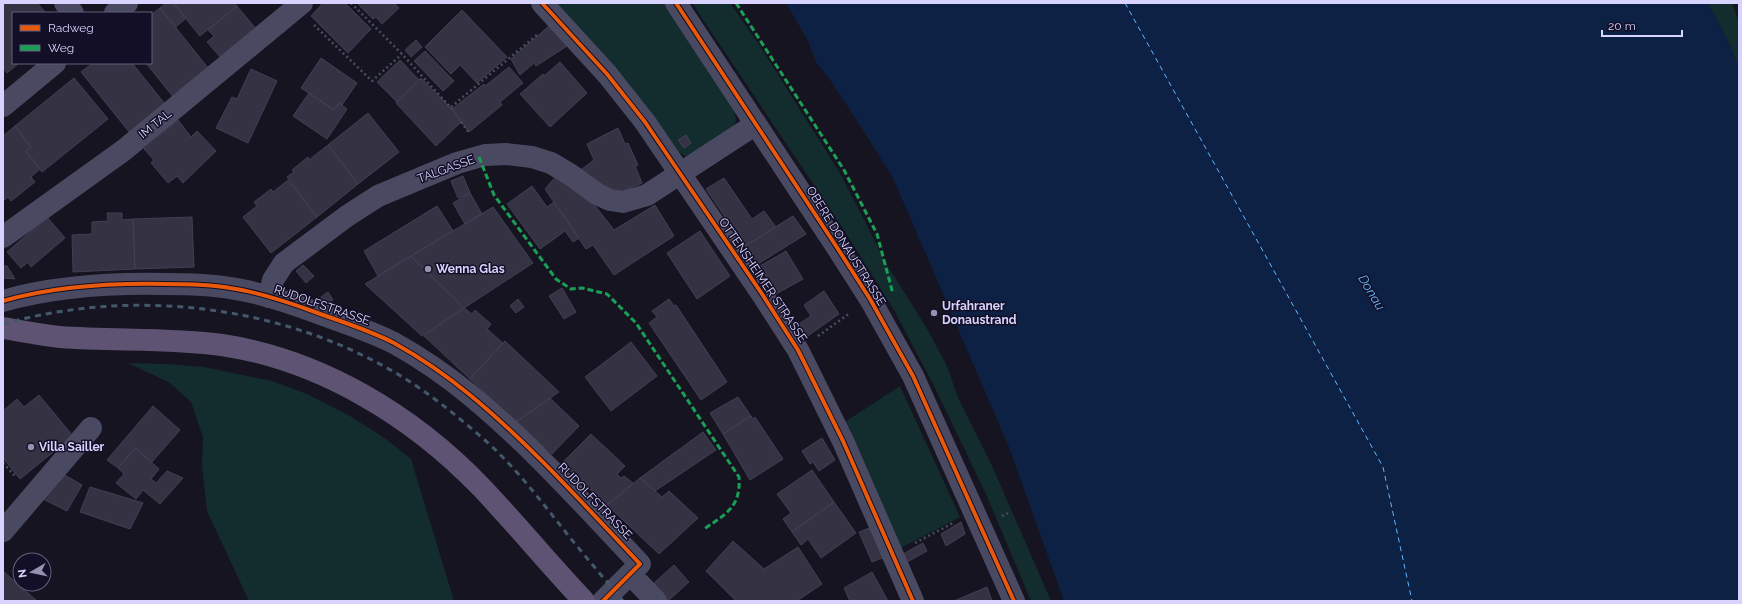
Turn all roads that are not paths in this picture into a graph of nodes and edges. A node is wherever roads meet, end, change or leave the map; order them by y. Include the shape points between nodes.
1 (65, 3) edge
2 (127, 3) edge
3 (676, 3) edge
4 (306, 11) edge
5 (549, 11) edge
6 (72, 12) edge
7 (116, 12) edge
8 (54, 64) edge
9 (3, 106) edge
10 (756, 124) junction
11 (680, 174) junction
12 (3, 238) edge
13 (269, 297) junction
14 (3, 301) edge
15 (3, 328) edge
16 (91, 428) dead end
17 (3, 531) edge
18 (630, 574) junction
19 (584, 601) edge
20 (603, 601) edge
21 (656, 601) edge
22 (913, 601) edge
23 (1014, 601) edge

1 - 6 street
2 - 7 street
3 - 10 street, OBERE DONAUSTRASSE
4 - 12 street, IM TAL via 124,150
5 - 11 street, OTTENSHEIMER STRASSE via 607,74 645,122
8 - 9 street
10 - 11 street, TALGASSE
10 - 23 street, OBERE DONAUSTRASSE via 862,287 913,376
11 - 13 street, TALGASSE via 647,195 623,202 597,194 571,174 551,163 532,157 506,154 457,162 378,196 346,216 284,263 273,280
11 - 22 street, OTTENSHEIMER STRASSE via 798,350 843,441
13 - 14 street, RUDOLFSTRASSE via 203,285 137,284 59,289
13 - 18 street, RUDOLFSTRASSE via 364,330 394,344 428,364 470,395 537,455 640,564
15 - 19 main road via 59,336 188,341 224,346 291,362 352,389 386,409 451,458
16 - 17 street
18 - 20 street, RUDOLFSTRASSE
18 - 21 street

